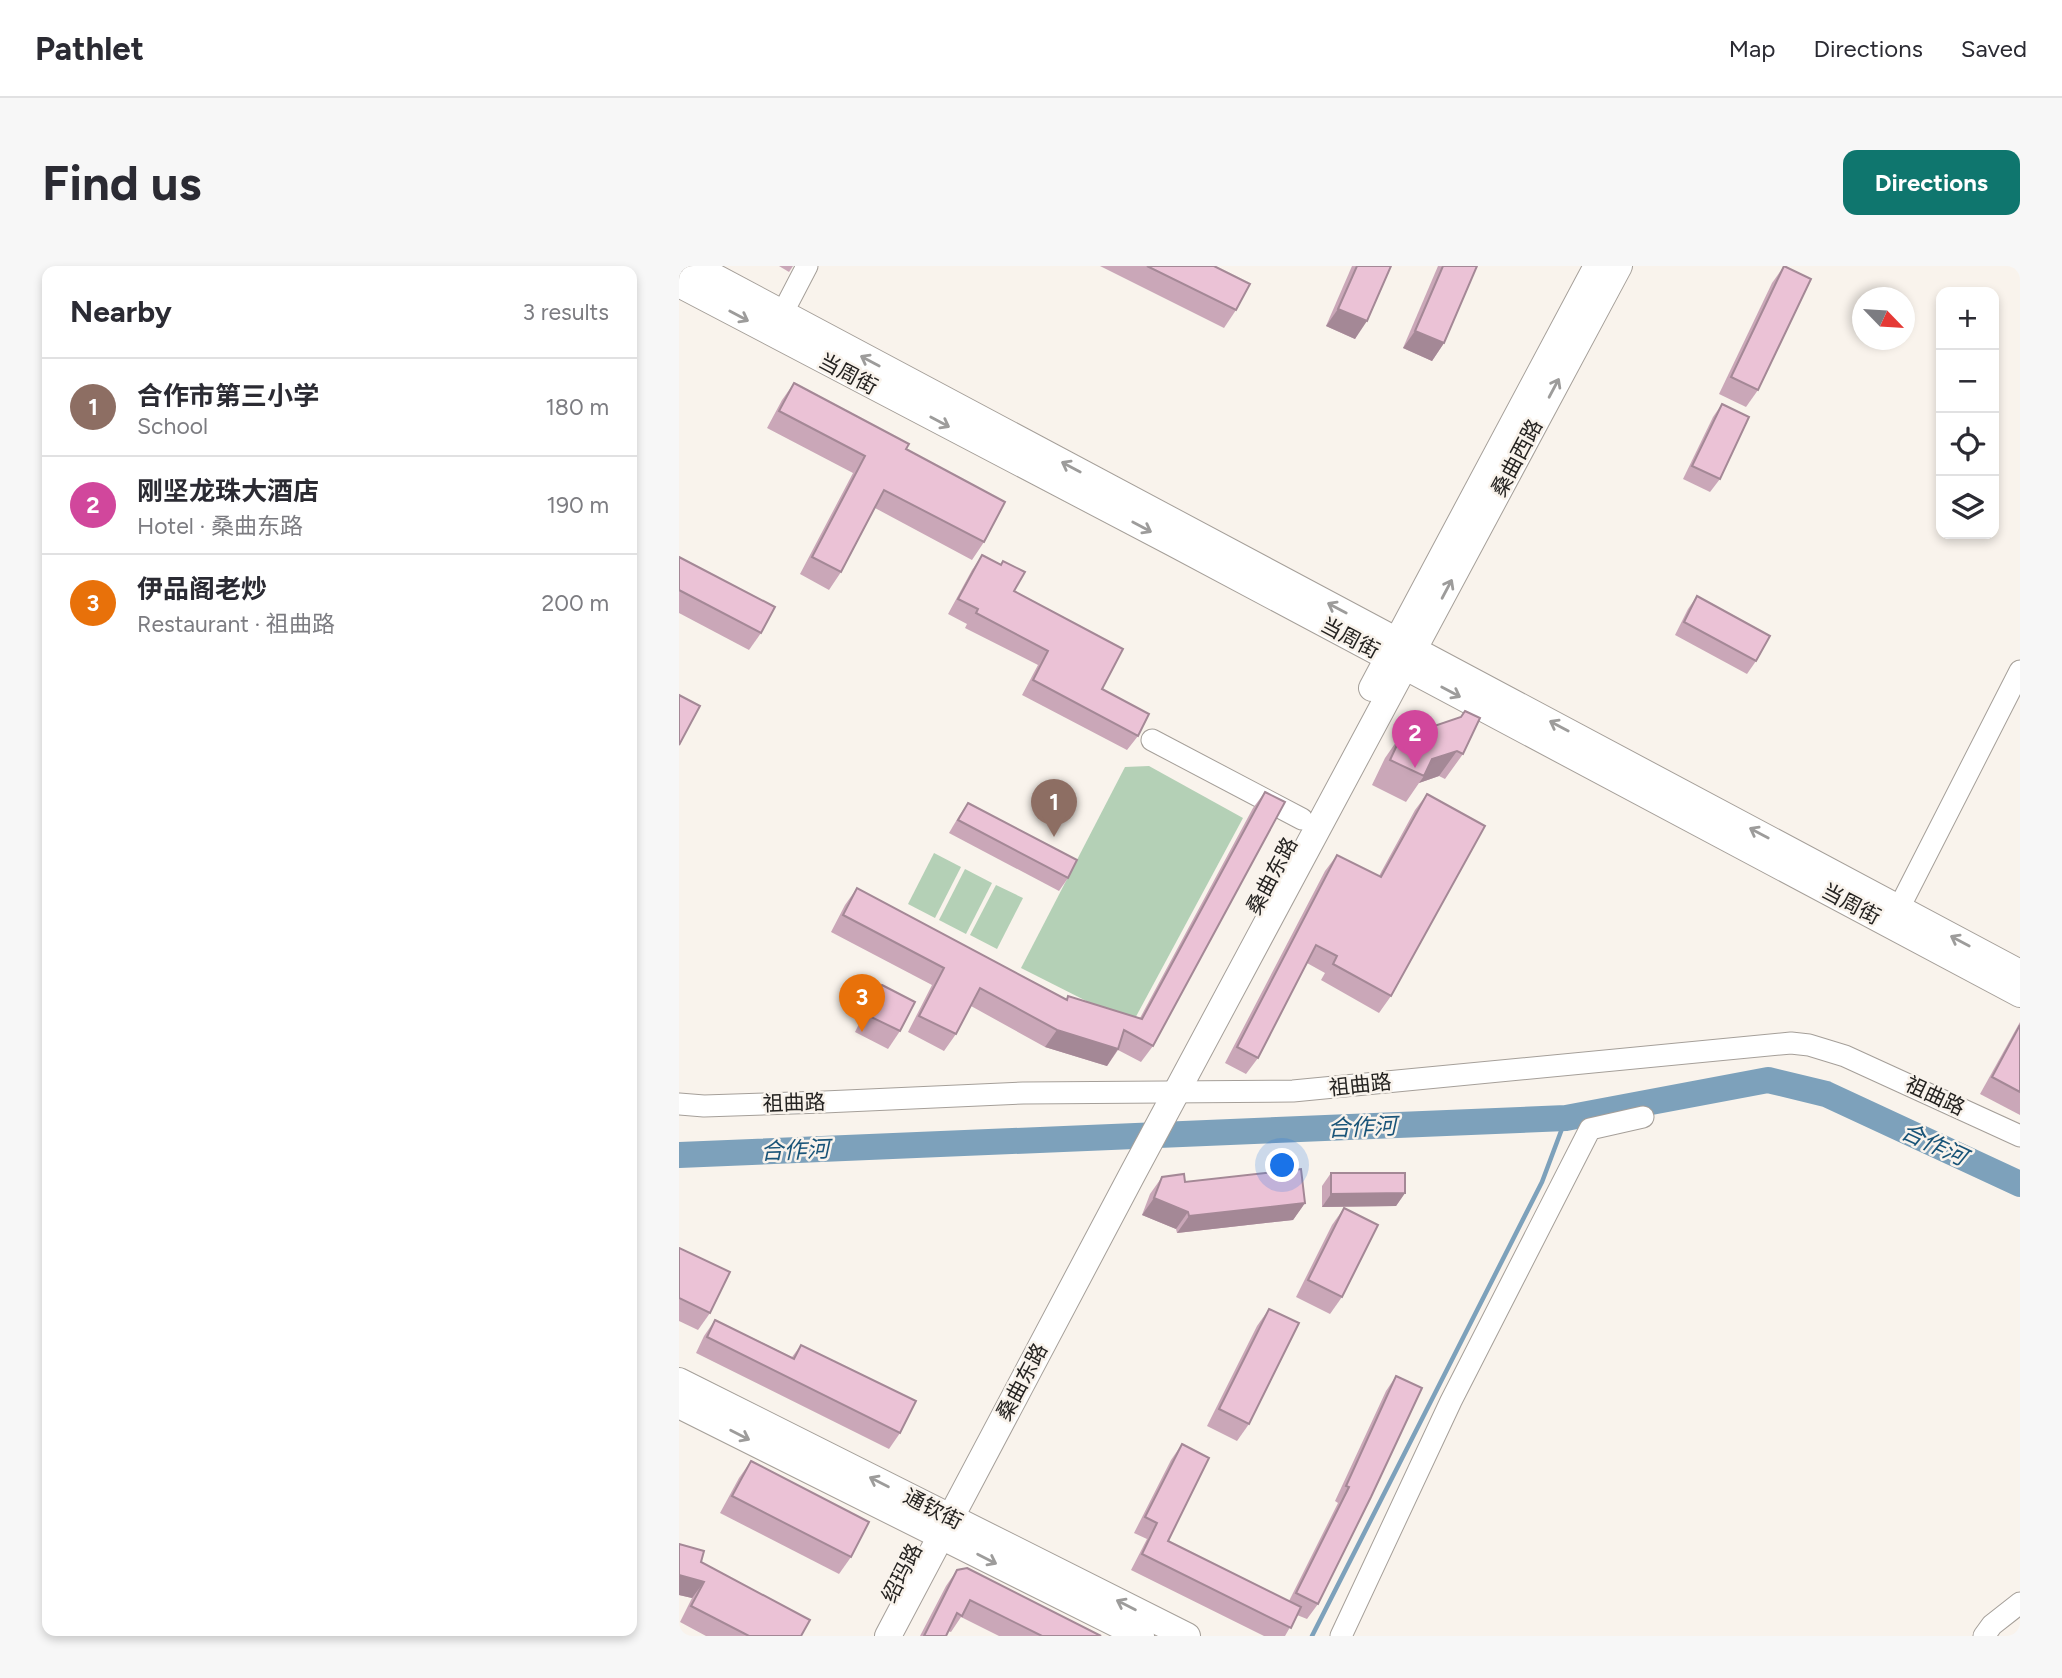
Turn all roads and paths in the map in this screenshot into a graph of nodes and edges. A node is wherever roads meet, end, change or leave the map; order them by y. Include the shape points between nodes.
1 (694, 266) edge
2 (807, 266) edge
3 (1597, 266) edge
4 (1619, 266) edge
5 (679, 284) edge
6 (782, 314) junction
7 (1401, 654) junction
8 (2020, 671) edge
9 (1152, 740) dead end
10 (1302, 819) junction
11 (1899, 908) junction
12 (2020, 973) edge
13 (2020, 994) edge
14 (1162, 1102) junction
15 (679, 1104) edge
16 (1643, 1117) dead end
17 (2020, 1136) edge
18 (679, 1381) edge
19 (679, 1405) edge
20 (937, 1523) junction
21 (2020, 1603) edge
22 (870, 1636) edge
23 (888, 1636) edge
24 (1141, 1636) edge
25 (1187, 1636) edge
26 (1341, 1636) edge
27 (1984, 1636) edge

1 - 6 main road, 当周街
2 - 6 street
3 - 7 main road, 桑曲西路
7 -> 4 main road, 桑曲西路
5 -> 7 main road, 当周街
7 -> 6 main road, 当周街
7 - 10 main road, 桑曲东路
11 -> 7 main road, 当周街
7 -> 13 main road, 当周街
7 - 14 main road, 桑曲东路
8 - 11 street
9 - 10 street
10 - 14 main road, 桑曲东路
12 -> 11 main road, 当周街
14 - 15 street, 祖曲路 via 1023,1093
14 - 17 street, 祖曲路 via 1791,1043 1845,1056
14 - 20 main road, 桑曲东路
16 - 26 street via 1590,1129 1451,1401
20 -> 18 main road, 通钦街
19 -> 20 main road
20 - 22 main road, 绍玛路
20 - 23 main road, 绍玛路
20 -> 24 main road
25 -> 20 main road, 通钦街
21 - 27 street

